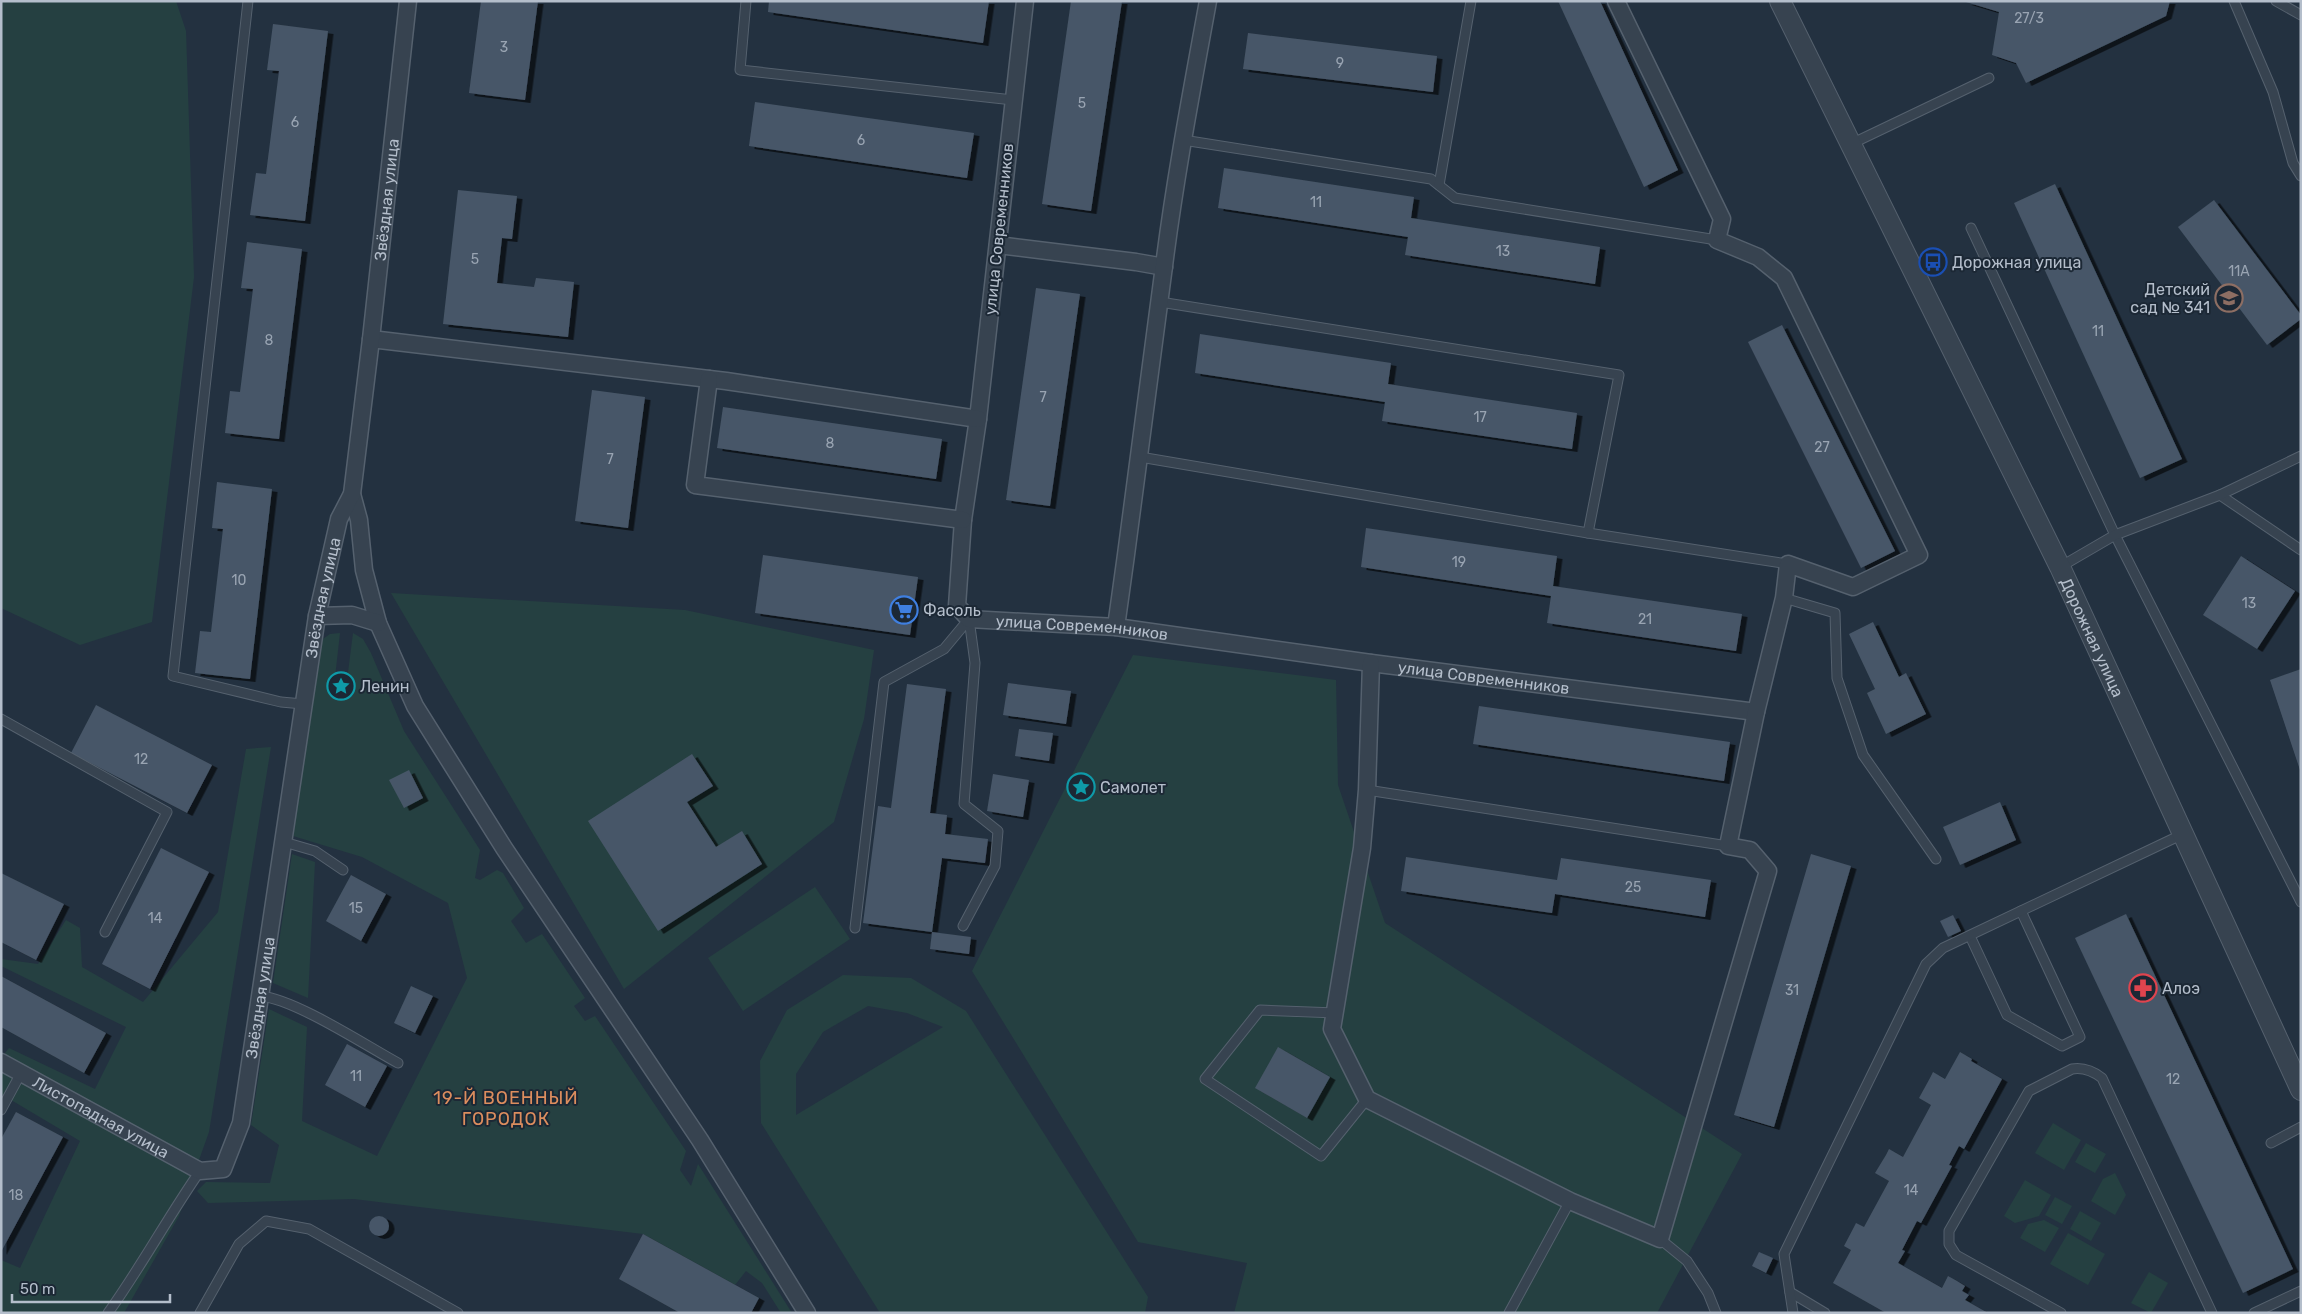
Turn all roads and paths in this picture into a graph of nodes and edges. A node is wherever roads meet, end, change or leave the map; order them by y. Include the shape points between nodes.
1 (248, 1) edge
2 (408, 1) edge
3 (746, 1) edge
4 (1025, 1) edge
5 (1208, 1) edge
6 (1471, 1) edge
7 (1616, 1) edge
8 (1780, 1) edge
9 (2234, 1) edge
10 (2276, 1) edge
11 (2301, 15) edge
12 (1989, 78) dead end
13 (1013, 100) junction
14 (1183, 140) junction
15 (1850, 144) junction
16 (2301, 176) edge
17 (1439, 185) junction
18 (1971, 228) dead end
19 (1717, 240) junction
20 (998, 245) junction
21 (1164, 267) junction
22 (1160, 302) junction
23 (371, 339) junction
24 (709, 379) junction
25 (978, 419) junction
26 (2301, 456) edge
27 (1140, 457) junction
28 (352, 494) junction
29 (2220, 495) junction
30 (963, 520) junction
31 (1588, 534) junction
32 (2115, 536) junction
33 (2301, 550) edge
34 (1788, 564) junction
35 (2060, 567) junction
36 (1784, 598) junction
37 (317, 616) junction
38 (969, 619) junction
39 (378, 623) junction
40 (1116, 627) junction
41 (1371, 664) junction
42 (303, 704) junction
43 (1756, 712) junction
44 (1, 719) edge
45 (1368, 790) junction
46 (2183, 834) junction
47 (284, 842) junction
48 (1728, 846) junction
49 (1936, 859) dead end
50 (342, 870) dead end
51 (2301, 902) edge
52 (2021, 911) junction
53 (963, 926) dead end
54 (855, 928) dead end
55 (105, 932) dead end
56 (1970, 936) junction
57 (260, 996) junction
58 (1336, 1013) junction
59 (1, 1062) edge
60 (398, 1063) dead end
61 (21, 1073) junction
62 (2301, 1090) edge
63 (1367, 1099) junction
64 (1, 1110) edge
65 (2301, 1127) edge
66 (2271, 1143) dead end
67 (200, 1171) junction
68 (1570, 1202) junction
69 (1660, 1239) junction
70 (2301, 1291) edge
71 (1790, 1292) junction
72 (108, 1313) edge
73 (200, 1313) edge
74 (458, 1313) edge
75 (808, 1313) edge
76 (1509, 1313) edge
77 (1716, 1313) edge
78 (1793, 1313) edge
79 (1825, 1313) edge
80 (2061, 1313) edge
81 (2212, 1313) edge
82 (2254, 1313) edge

1 - 42 lane via 173,676 281,702
2 - 23 street, Звёздная улица
3 - 13 lane via 740,70
4 - 13 street, улица Современников
5 - 14 street
6 - 17 lane
7 - 19 street via 1722,219
8 - 15 street, Дорожная улица
9 - 16 lane via 2273,92 2293,163
10 - 11 lane
12 - 15 lane
13 - 20 street, улица Современников
14 - 17 lane via 1431,180
14 - 21 street
15 - 35 street, Дорожная улица
17 - 19 lane via 1456,198
18 - 32 lane
19 - 34 street via 1758,257 1784,278 1919,555 1853,587
20 - 21 street
20 - 25 street, улица Современников
21 - 22 street
22 - 27 street
22 - 31 lane via 1619,375
23 - 24 street
23 - 28 street, Звёздная улица
24 - 25 street
24 - 30 street via 695,485
25 - 30 street, улица Современников
26 - 29 lane
27 - 31 lane
27 - 40 street
28 - 37 street, Звёздная улица via 339,519
28 - 39 street via 359,520 364,570
29 - 32 lane
29 - 33 lane
30 - 38 street, улица Современников via 958,606
31 - 34 lane
32 - 35 lane
32 - 51 lane
34 - 36 street
35 - 46 street, Дорожная улица
36 - 43 street
36 - 49 lane via 1835,613 1837,678 1863,755
37 - 39 street via 352,616
37 - 42 street, Звёздная улица
38 - 40 street, улица Современников
38 - 53 lane via 975,663 964,804 998,831 995,866
38 - 54 lane via 944,649 884,682
39 - 75 street via 415,706 504,848 700,1140
40 - 41 street, улица Современников
41 - 43 street, улица Современников
41 - 45 street
42 - 47 street, Звёздная улица
43 - 48 street
44 - 55 lane via 167,812
45 - 48 lane
45 - 58 street
46 - 52 lane
46 - 62 street, Дорожная улица
47 - 50 lane via 316,851
47 - 57 street, Звёздная улица
48 - 69 street via 1750,850 1768,871
52 - 56 lane
52 - 56 lane via 2080,1037 2062,1046 2007,1015
56 - 71 lane via 1943,948 1926,964 1784,1254
57 - 60 lane via 274,997 307,1013
57 - 67 street, Звёздная улица via 241,1123 223,1168
58 - 63 street via 1332,1029
58 - 63 lane via 1260,1010 1205,1079 1321,1156
59 - 61 street, Листопадная улица
61 - 64 lane
61 - 67 street, Листопадная улица
63 - 68 street
65 - 66 lane
67 - 72 lane
68 - 69 street
68 - 76 lane
69 - 77 lane via 1687,1261 1708,1293
70 - 82 lane
71 - 78 lane
71 - 79 lane
73 - 74 lane via 239,1244 266,1221 309,1229
80 - 81 lane via 1956,1255 1949,1244 1950,1231 2029,1091 2079,1068 2102,1078

